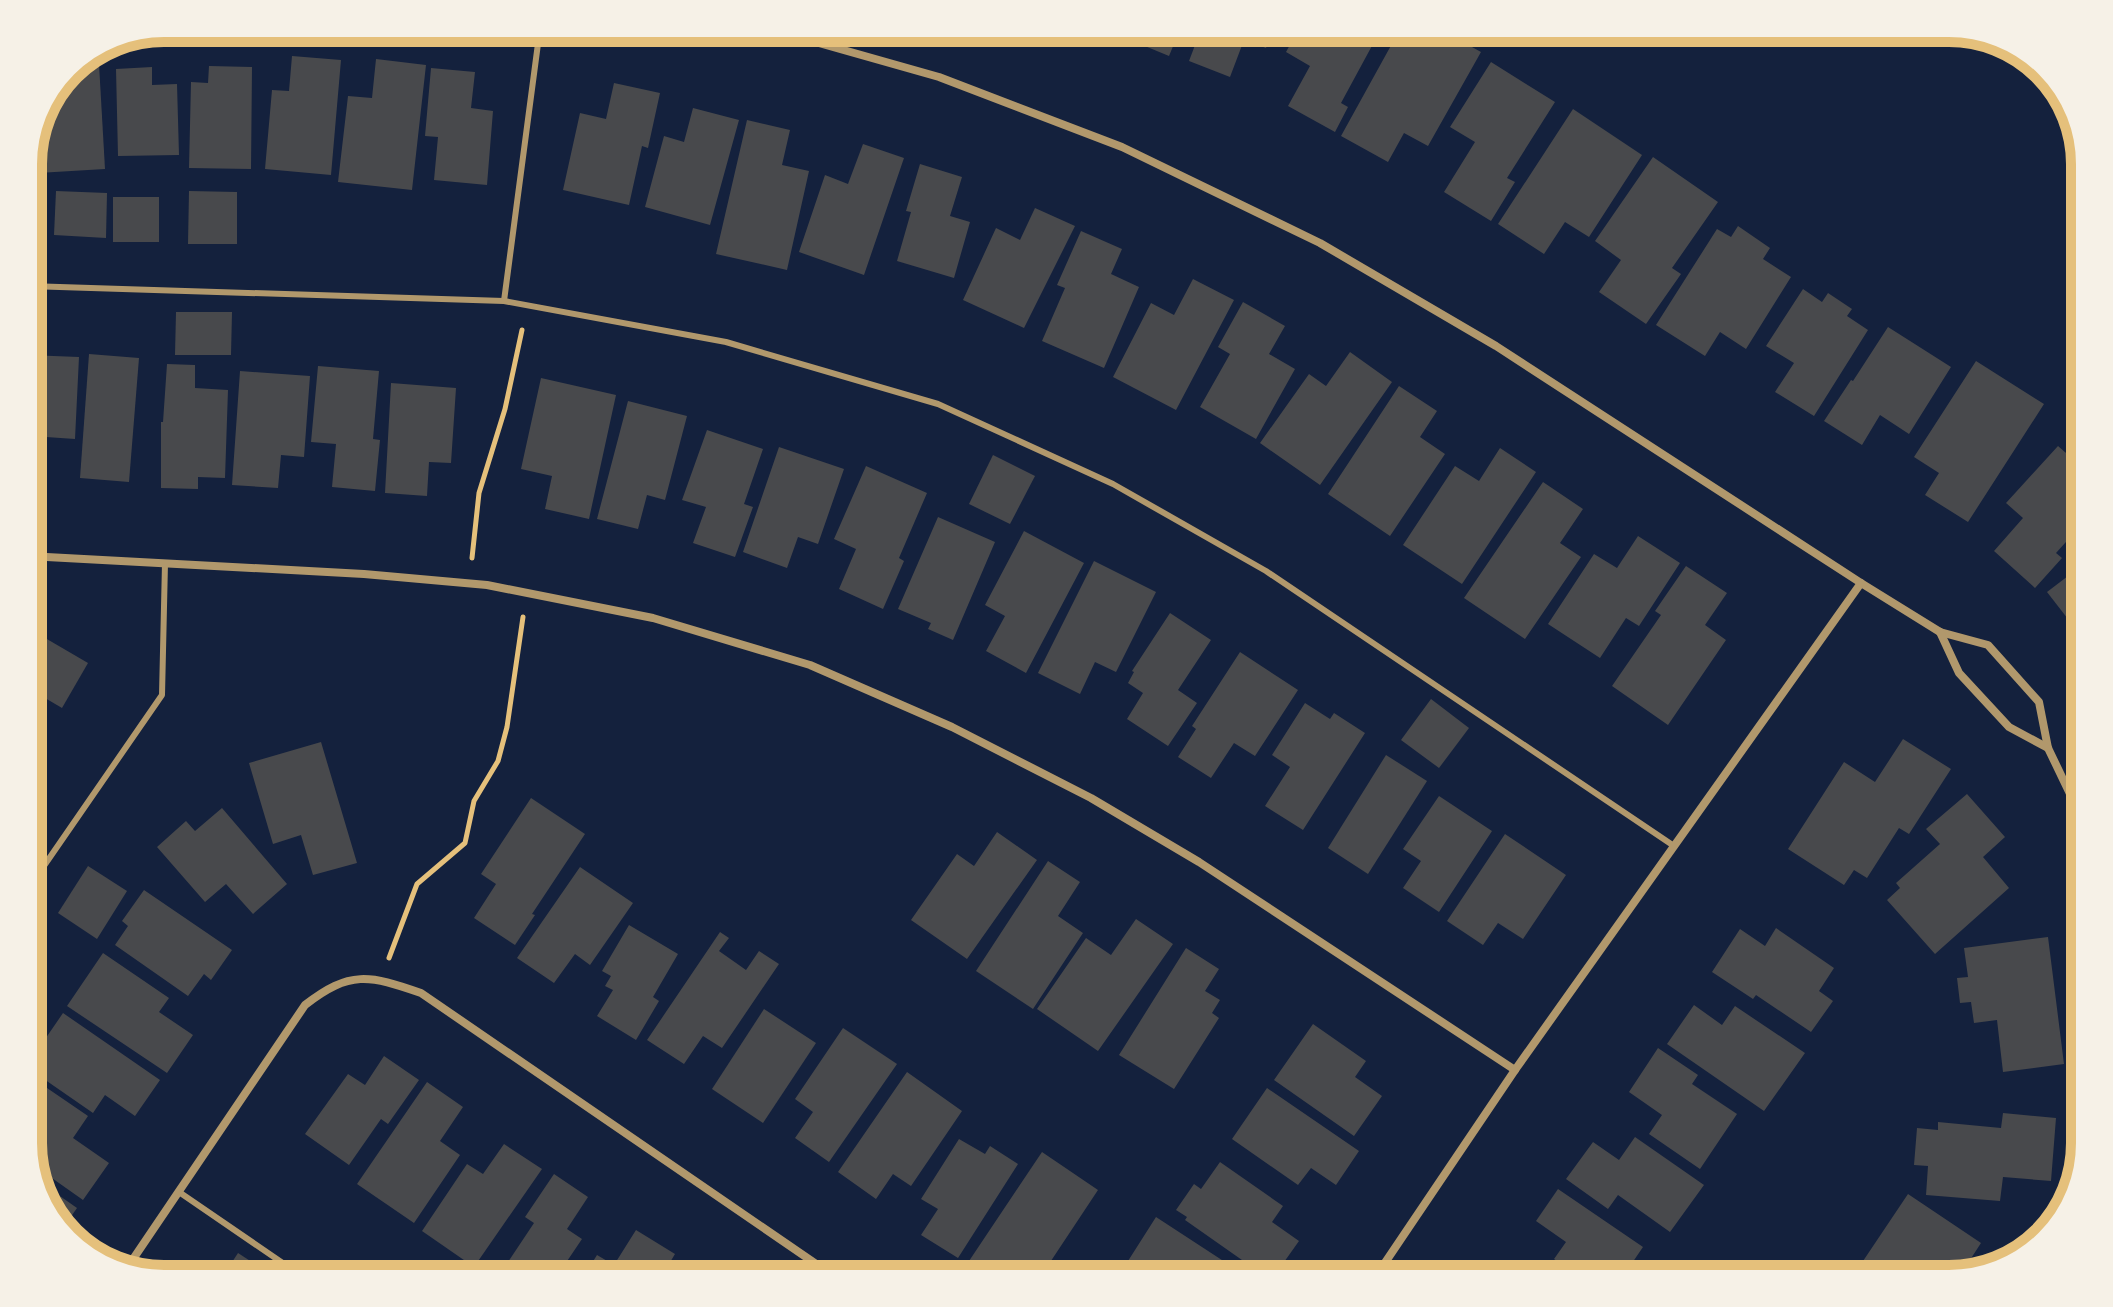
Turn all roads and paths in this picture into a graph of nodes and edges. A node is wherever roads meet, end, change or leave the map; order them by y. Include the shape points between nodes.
1 (538, 42) edge
2 (815, 42) edge
3 (42, 286) edge
4 (504, 301) junction
5 (527, 306) junction
6 (42, 557) edge
7 (165, 563) junction
8 (1861, 583) junction
9 (469, 584) junction
10 (526, 593) junction
11 (1940, 632) junction
12 (2048, 748) junction
13 (2071, 796) edge
14 (1674, 846) junction
15 (42, 869) edge
16 (380, 981) junction
17 (1515, 1070) junction
18 (179, 1192) junction
19 (132, 1261) edge
20 (286, 1265) edge
21 (818, 1265) edge
22 (1383, 1265) edge

1 - 4 lane
2 - 8 street via 939,77 1122,147 1320,243 1496,346
3 - 4 lane
4 - 5 lane
5 - 9 path via 505,409 479,493
5 - 14 lane via 726,342 938,404 1113,484 1266,571
6 - 7 street
7 - 9 street
7 - 15 lane via 162,695
8 - 11 street
8 - 14 street
9 - 10 street
10 - 16 path via 498,761 474,801 465,843 417,884
10 - 17 street via 653,618 810,665 952,727 1091,798 1199,862
11 - 12 street via 1959,673 2009,727
11 - 12 street via 1988,645 2039,702
12 - 13 street
14 - 17 street
16 - 18 street via 353,978 305,1005
16 - 21 street via 421,993
17 - 22 street
18 - 19 street
18 - 20 lane

